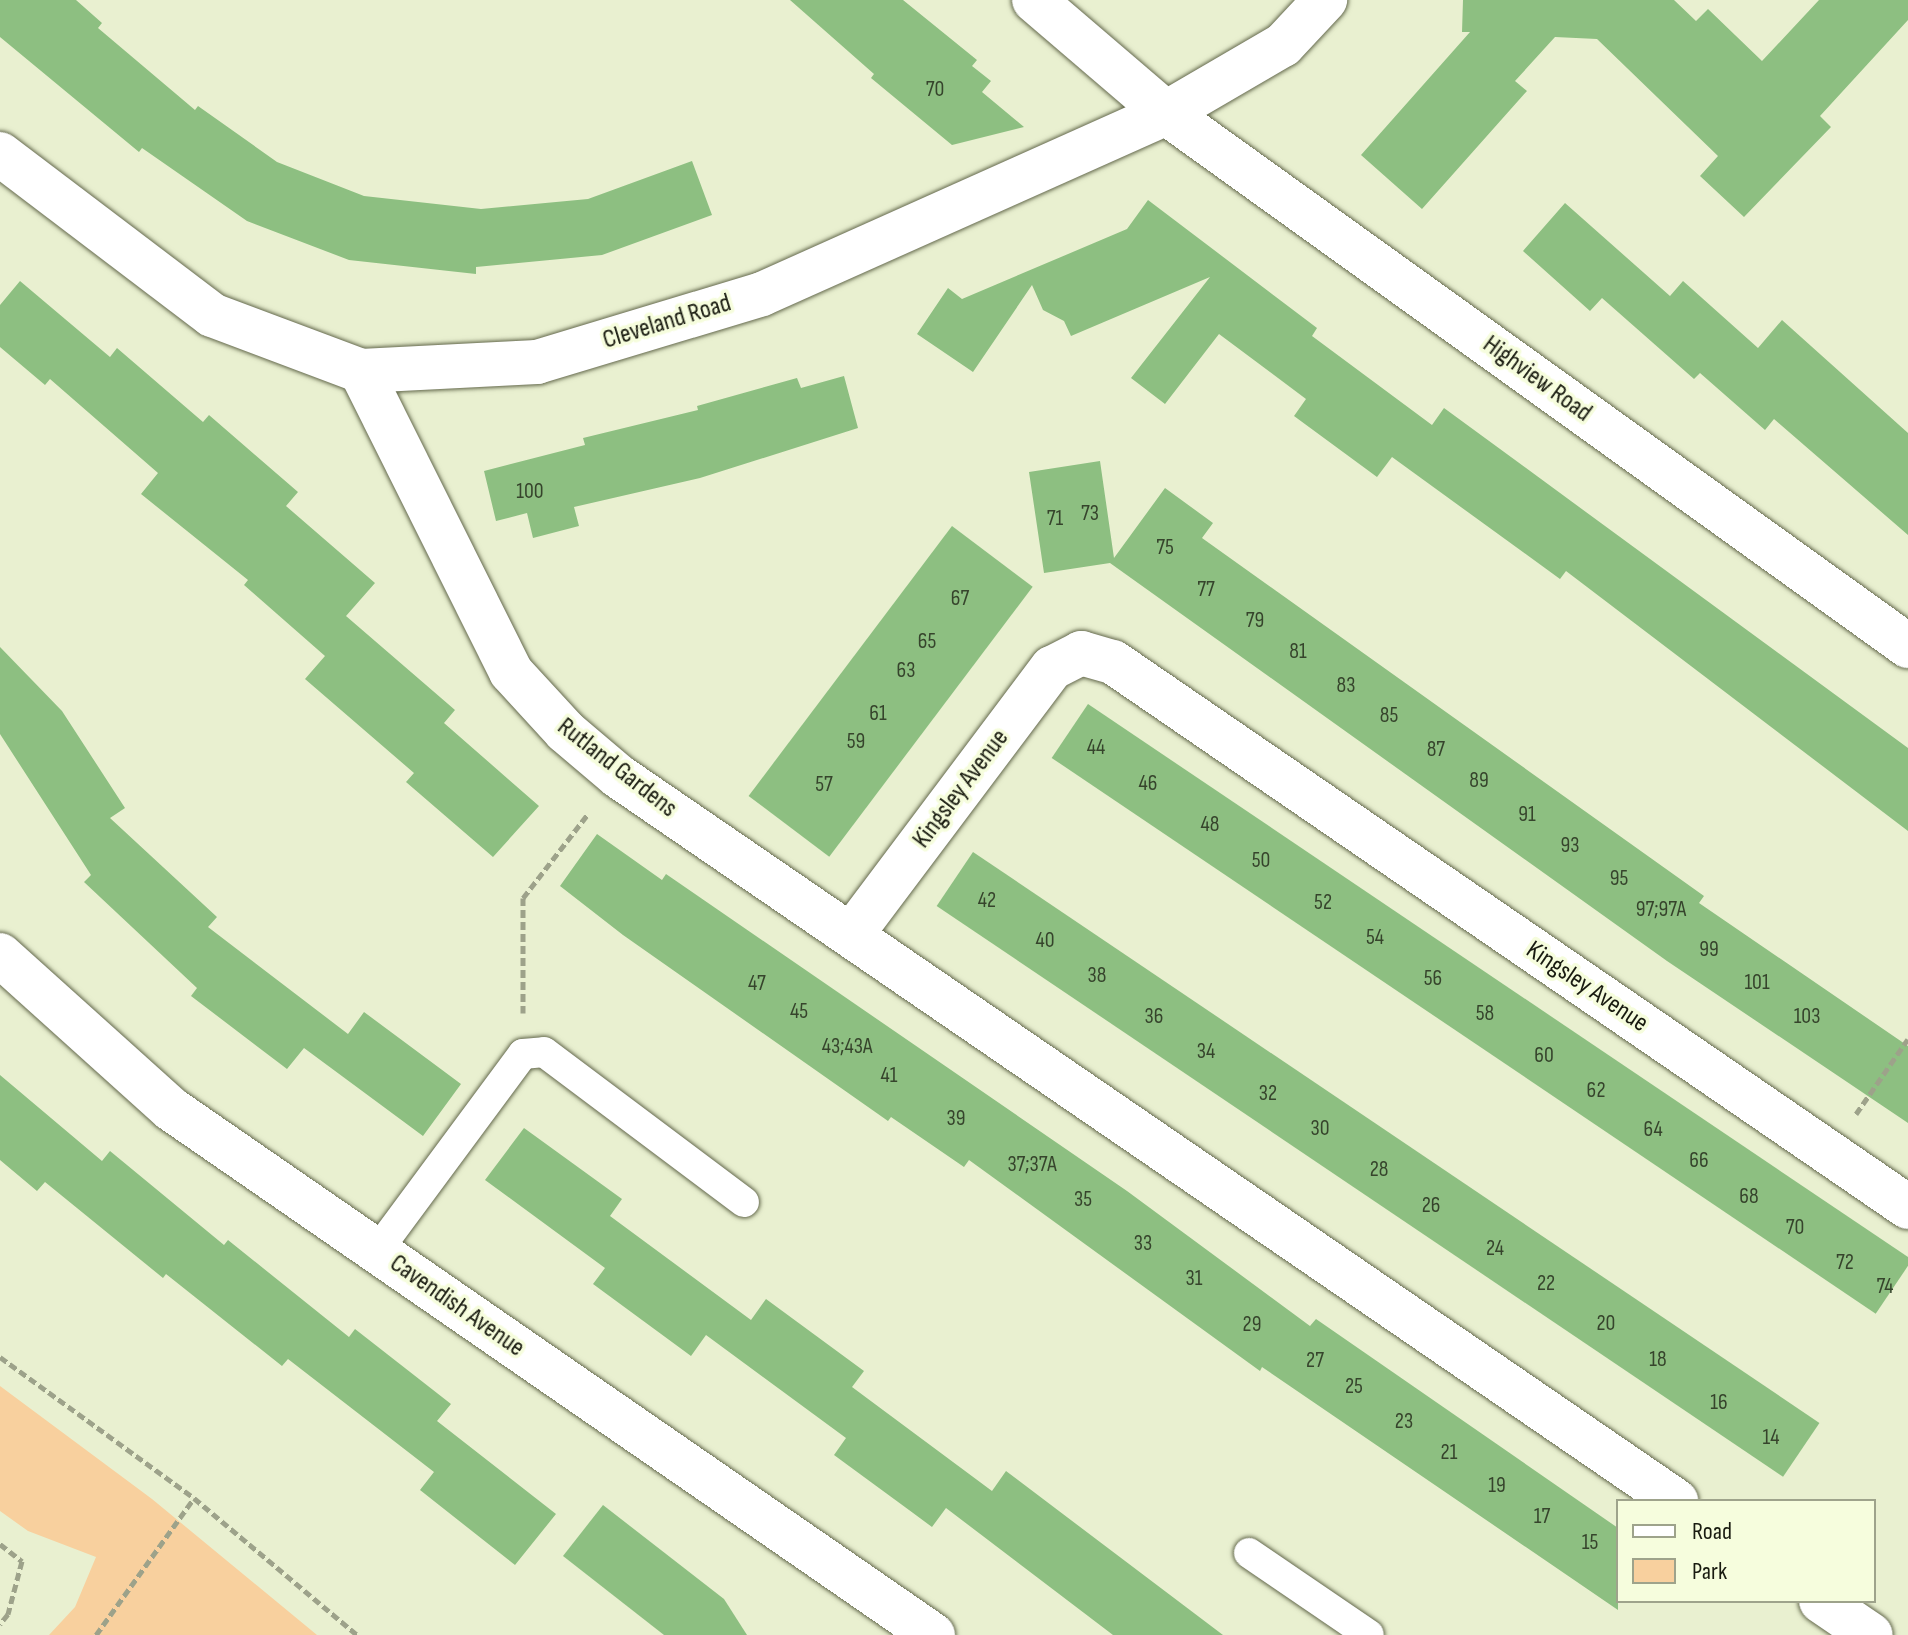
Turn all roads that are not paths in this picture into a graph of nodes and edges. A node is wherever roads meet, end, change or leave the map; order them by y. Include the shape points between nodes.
1 (1034, 0) edge
2 (1325, 0) edge
3 (1166, 113) junction
4 (0, 154) edge
5 (361, 371) junction
6 (1908, 646) edge
7 (852, 934) junction
8 (0, 955) edge
9 (744, 1202) dead end
10 (1908, 1207) edge
11 (377, 1251) junction
12 (1673, 1499) edge
13 (1249, 1553) dead end
14 (1824, 1603) edge
15 (933, 1635) edge
16 (1369, 1635) edge
17 (1871, 1635) edge

1 - 3 street, Highview Road
2 - 3 street, Cleveland Road via 1283,45
3 - 5 street, Cleveland Road via 762,294 537,362
3 - 6 street, Highview Road
4 - 5 street, Cleveland Road via 59,204 212,315
5 - 7 street, Rutland Gardens via 511,672 565,731 618,776
7 - 10 street, Kingsley Avenue via 1052,668 1081,653 1113,662
7 - 12 street
8 - 11 street, Cavendish Avenue via 171,1109
9 - 11 lane via 544,1052 523,1054
11 - 15 street, Cavendish Avenue
13 - 16 lane
14 - 17 street

